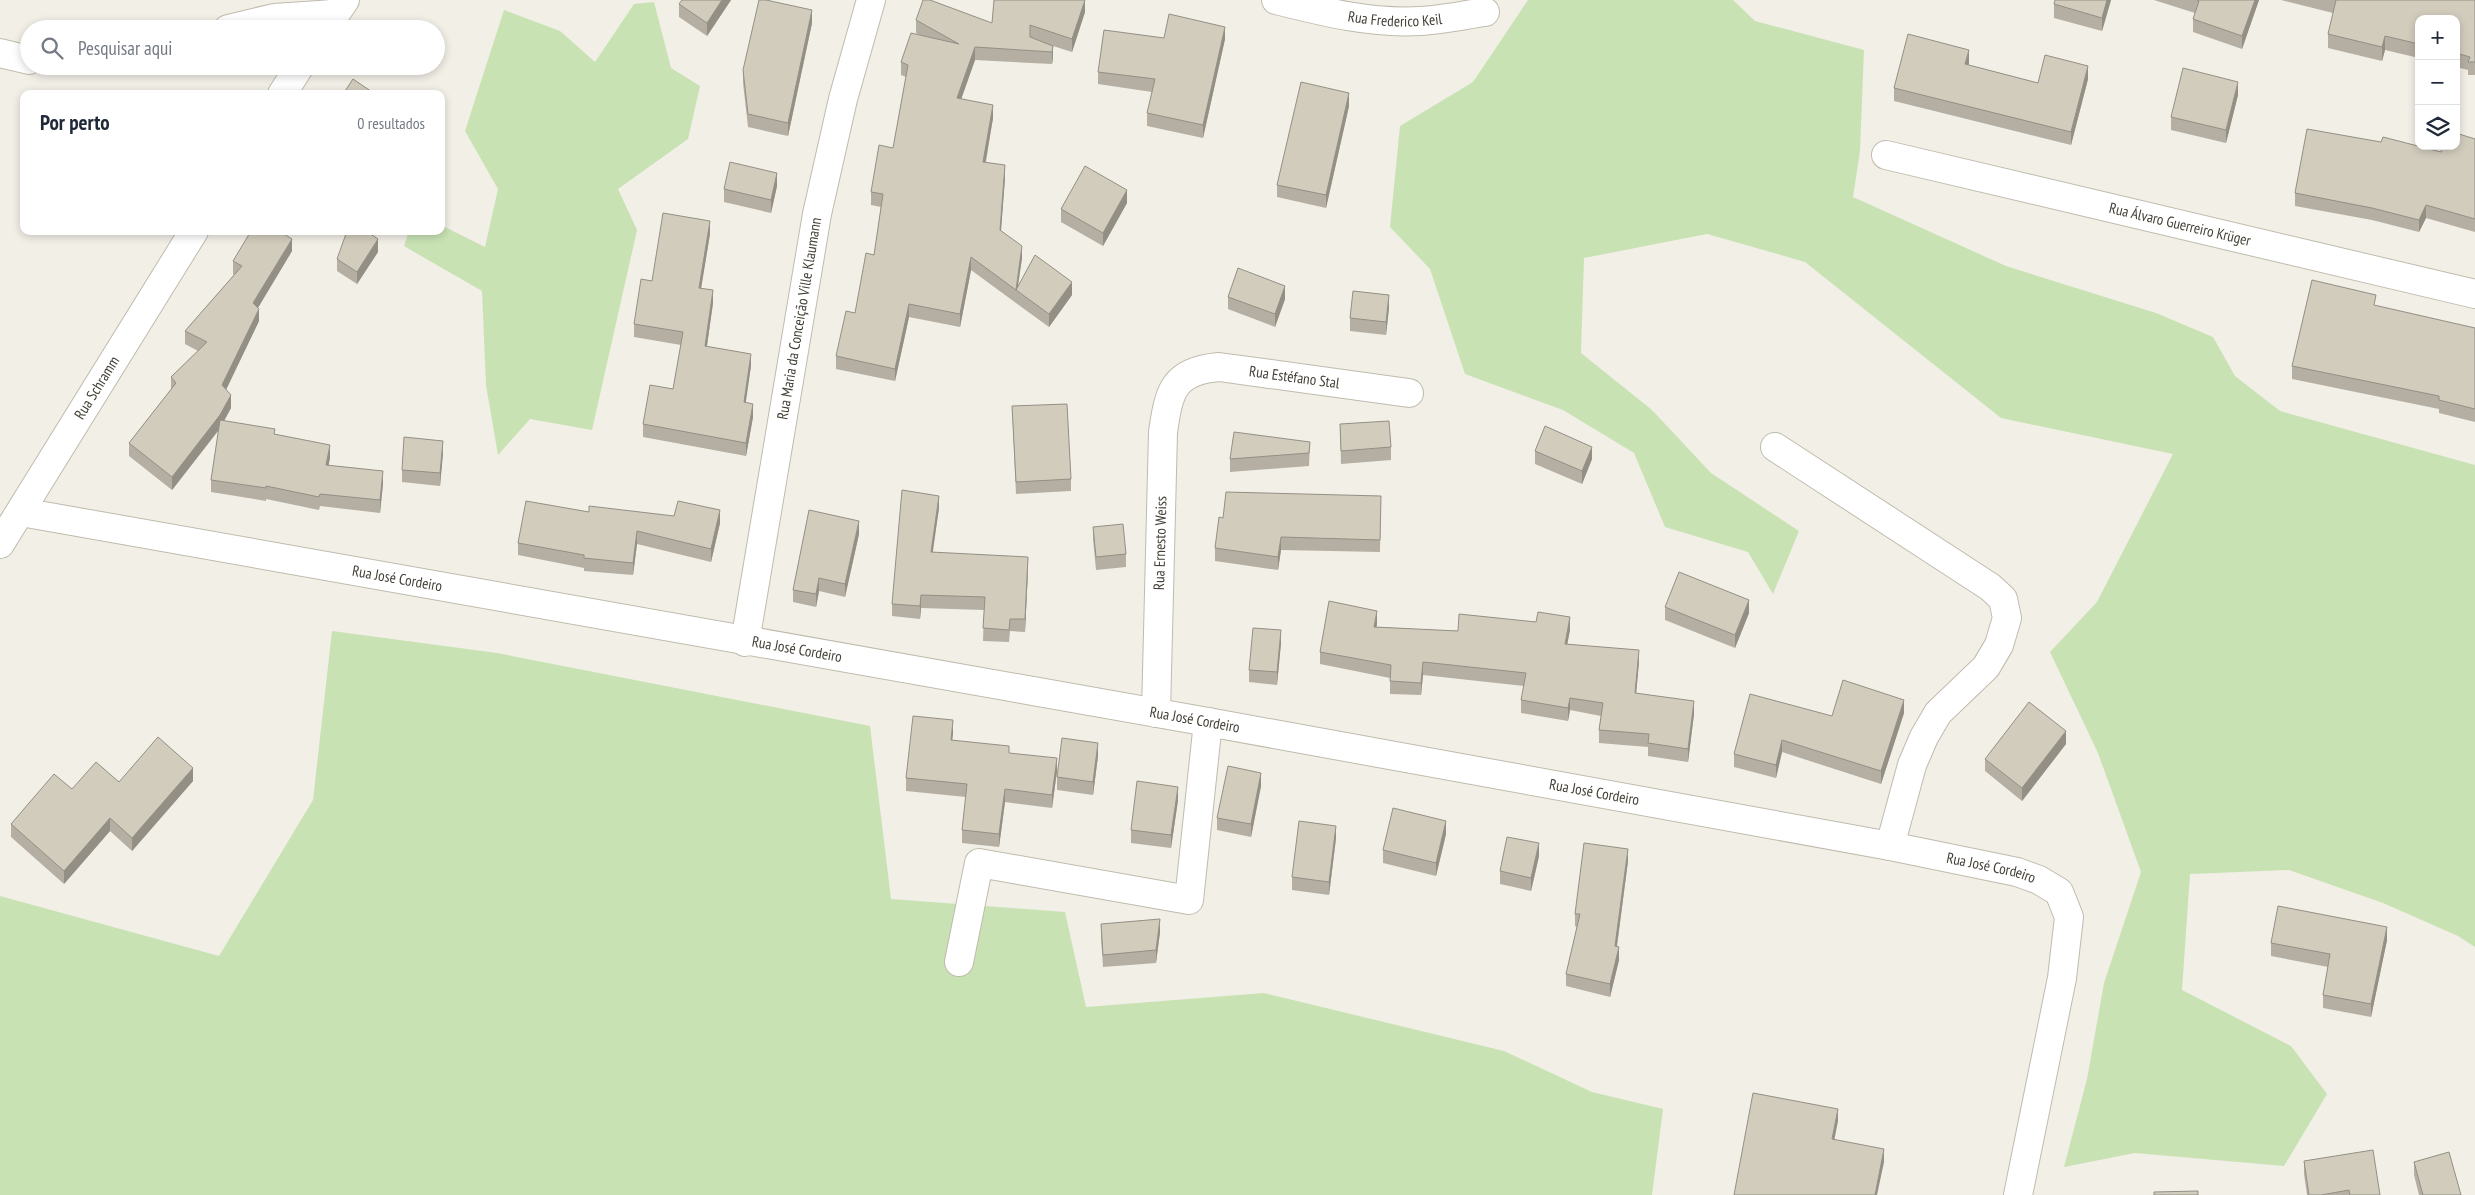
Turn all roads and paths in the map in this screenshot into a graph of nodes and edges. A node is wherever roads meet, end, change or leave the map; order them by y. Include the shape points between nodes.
1 (872, 0) edge
2 (1276, 0) edge
3 (1485, 12) dead end
4 (335, 14) edge
5 (266, 20) edge
6 (0, 53) edge
7 (20, 58) edge
8 (294, 75) edge
9 (285, 90) edge
10 (1886, 156) dead end
11 (192, 235) edge
12 (2475, 294) edge
13 (1181, 378) joint
14 (1409, 393) dead end
15 (1775, 447) dead end
16 (21, 512) junction
17 (0, 544) edge
18 (745, 642) junction
19 (1156, 713) junction
20 (1208, 722) junction
21 (1890, 846) junction
22 (959, 962) dead end
23 (2018, 1195) edge

1 - 18 street, Rua Maria da Conceição Ville Klaumann via 843,99 817,214
2 - 3 street, Rua Frederico Keil via 1338,15 1382,21 1421,21
4 - 5 street
6 - 7 street
8 - 9 street
10 - 12 street, Rua Álvaro Guerreiro Krüger
11 - 16 street, Rua Schramm
13 - 14 street, Rua Estéfano Stal via 1199,369 1219,368
13 - 19 street, Rua Ernesto Weiss via 1171,393 1163,432
15 - 21 street via 1990,587 2002,599 2007,618 1999,645 1986,667 1938,713 1924,737 1912,765
16 - 17 street, Rua Schramm
16 - 18 street, Rua José Cordeiro
18 - 19 street, Rua José Cordeiro
19 - 20 street, Rua José Cordeiro
20 - 21 street, Rua José Cordeiro
20 - 22 street via 1189,900 979,863
21 - 23 street, Rua José Cordeiro via 2017,872 2039,880 2059,892 2069,917 2062,978

